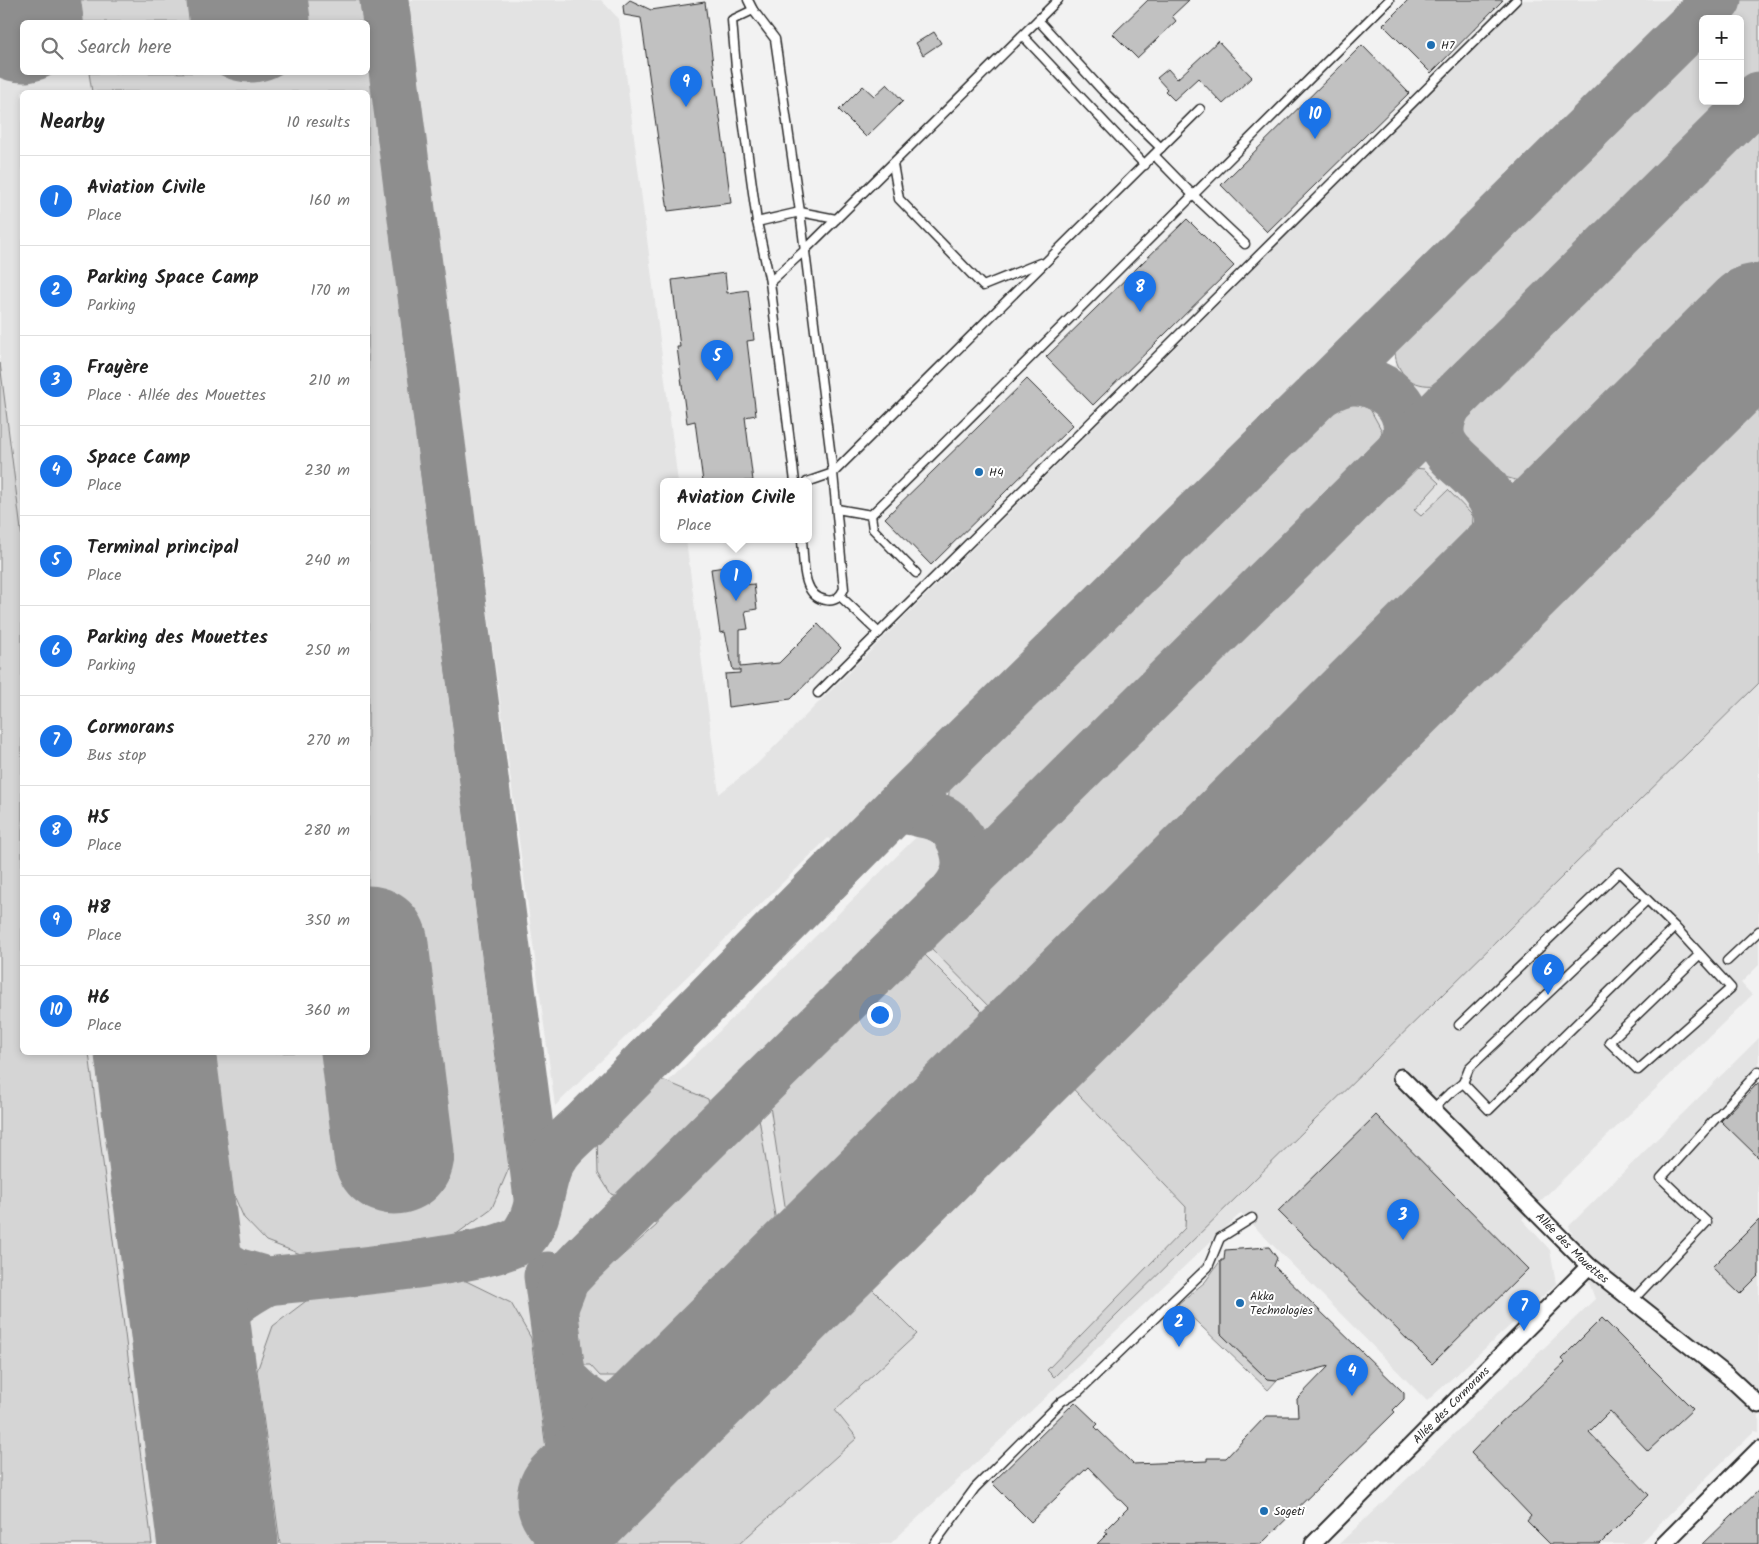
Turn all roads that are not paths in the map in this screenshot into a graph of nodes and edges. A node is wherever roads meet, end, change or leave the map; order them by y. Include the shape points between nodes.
1 (748, 0) edge
2 (1058, 0) edge
3 (1389, 0) edge
4 (1516, 0) edge
5 (754, 10) junction
6 (1038, 20) junction
7 (1023, 36) junction
8 (1200, 109) dead end
9 (1161, 148) junction
10 (1154, 155) junction
11 (893, 164) junction
12 (1145, 165) junction
13 (1192, 194) junction
14 (800, 212) junction
15 (836, 219) junction
16 (756, 222) junction
17 (1244, 244) dead end
18 (805, 250) junction
19 (1044, 262) junction
20 (770, 282) junction
21 (833, 473) junction
22 (794, 478) edge
23 (812, 480) edge
24 (837, 509) junction
25 (871, 515) junction
26 (802, 543) edge
27 (916, 573) dead end
28 (840, 596) junction
29 (879, 633) junction
30 (818, 693) dead end
31 (1647, 900) junction
32 (1675, 927) junction
33 (1759, 932) edge
34 (1700, 954) junction
35 (1727, 962) dead end
36 (1459, 1025) dead end
37 (1759, 1071) edge
38 (1401, 1077) dead end
39 (1463, 1083) junction
40 (1432, 1110) junction
41 (1252, 1218) dead end
42 (1590, 1266) junction
43 (1632, 1301) junction
44 (1759, 1405) edge
45 (1759, 1449) edge
46 (934, 1544) edge
47 (1313, 1544) edge
48 (1664, 1544) edge

1 - 5 lane
2 - 6 lane
3 - 13 lane
4 - 29 lane
5 - 14 lane via 775,40
5 - 16 lane via 732,20
6 - 7 lane
6 - 9 lane
7 - 11 lane
7 - 12 lane
8 - 9 lane
9 - 10 lane
10 - 12 lane
10 - 13 lane
11 - 15 lane
11 - 19 lane via 899,199 982,286
12 - 19 lane
13 - 17 lane
13 - 25 lane
14 - 15 lane
14 - 16 lane
14 - 18 lane
15 - 18 lane
16 - 20 lane
18 - 20 lane
18 - 21 lane
19 - 21 lane
20 - 22 lane
21 - 23 lane
21 - 24 lane
24 - 25 lane
24 - 28 lane via 844,589
25 - 27 lane via 873,529
26 - 28 lane via 806,581 811,592 820,600 831,601
28 - 29 lane
29 - 30 lane
31 - 32 lane
31 - 36 lane via 1618,872
31 - 39 lane via 1469,1068
32 - 34 lane
32 - 39 lane via 1488,1110
33 - 35 lane
34 - 34 lane via 1731,988 1638,1070 1609,1042
37 - 43 lane via 1660,1178 1707,1222
38 - 40 street, Allée des Mouettes
39 - 40 lane
40 - 42 street, Allée des Mouettes
41 - 46 lane via 1220,1238 1208,1267 1079,1391 1062,1402 975,1488
42 - 43 street, Allée des Mouettes
42 - 47 street, Allée des Cormorans
43 - 44 street, Allée des Mouettes via 1729,1377
45 - 48 street

